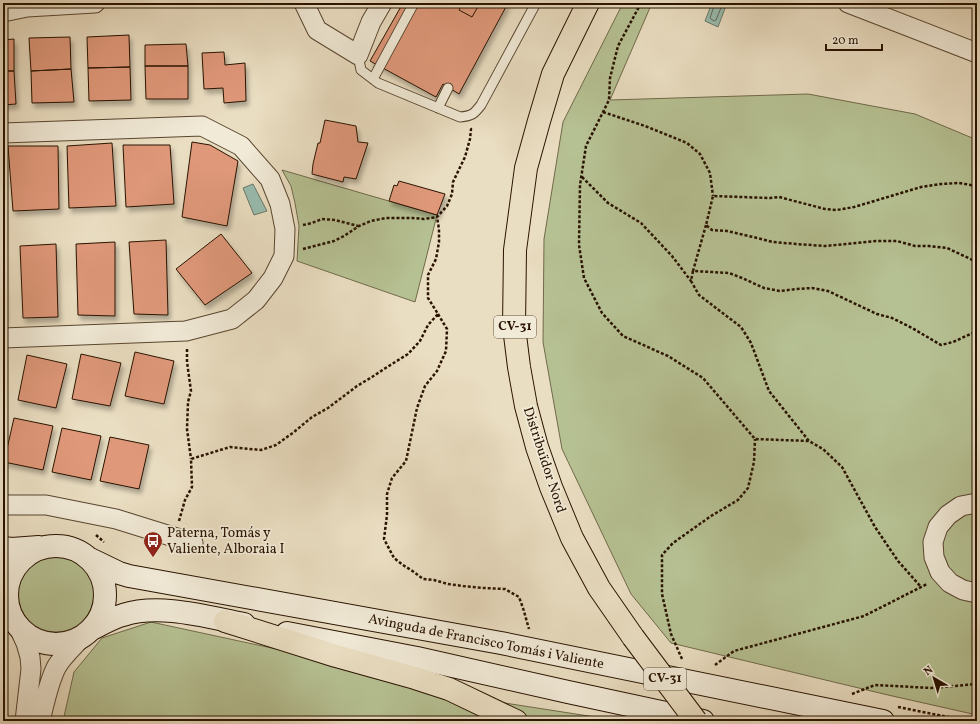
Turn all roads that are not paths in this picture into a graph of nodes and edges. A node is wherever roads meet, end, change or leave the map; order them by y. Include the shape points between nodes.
1 (95, 3) edge
2 (304, 3) edge
3 (382, 3) edge
4 (414, 3) edge
5 (536, 3) edge
6 (588, 3) edge
7 (848, 3) edge
8 (27, 5) edge
9 (3, 12) edge
10 (977, 53) edge
11 (358, 55) junction
12 (373, 79) junction
13 (448, 88) dead end
14 (438, 108) junction
15 (3, 133) edge
16 (3, 338) edge
17 (977, 503) edge
18 (3, 505) edge
19 (193, 543) dead end
20 (45, 546) junction
21 (3, 548) edge
22 (90, 559) junction
23 (977, 593) edge
24 (5, 604) edge
25 (225, 621) junction
26 (20, 630) junction
27 (87, 633) junction
28 (25, 721) edge
29 (40, 721) edge
30 (516, 721) edge
31 (696, 721) edge
32 (703, 721) edge
33 (883, 721) edge

1 - 8 street
2 - 11 street via 317,30
3 - 11 street via 371,22
4 - 12 lane
5 - 14 lane via 475,112 470,116 460,117
6 - 31 main road, Distribuïdor Nord / CV-31, bridge via 553,74 526,168 515,250 514,327 519,367 537,447 572,538 599,588
7 - 10 street
8 - 9 street
11 - 12 lane via 361,70
12 - 14 lane
13 - 14 lane
15 - 16 street via 202,126 242,146 270,179 280,204 285,229 284,256 273,278 256,300 232,319 186,331
17 - 23 street via 961,506 948,515 938,527 933,542 934,557 940,572 950,583 963,590
18 - 19 street via 46,505 116,519
20 - 21 main road
20 - 22 main road via 61,545 77,550
20 - 24 main road via 30,552 18,562 10,576
22 - 27 main road via 100,572 105,586 105,601 101,616
22 - 33 main road, Avinguda de Francisco Tomás i Valiente via 129,576 501,643
24 - 26 main road
25 - 27 main road, Avinguda de Francisco Tomás i Valiente via 177,611 148,610 123,615
25 - 30 main road via 449,689
25 - 32 main road, Avinguda de Francisco Tomás i Valiente via 417,658
26 - 27 main road via 33,640 49,644 66,644
26 - 28 street via 30,656 31,669
27 - 29 street via 57,666

